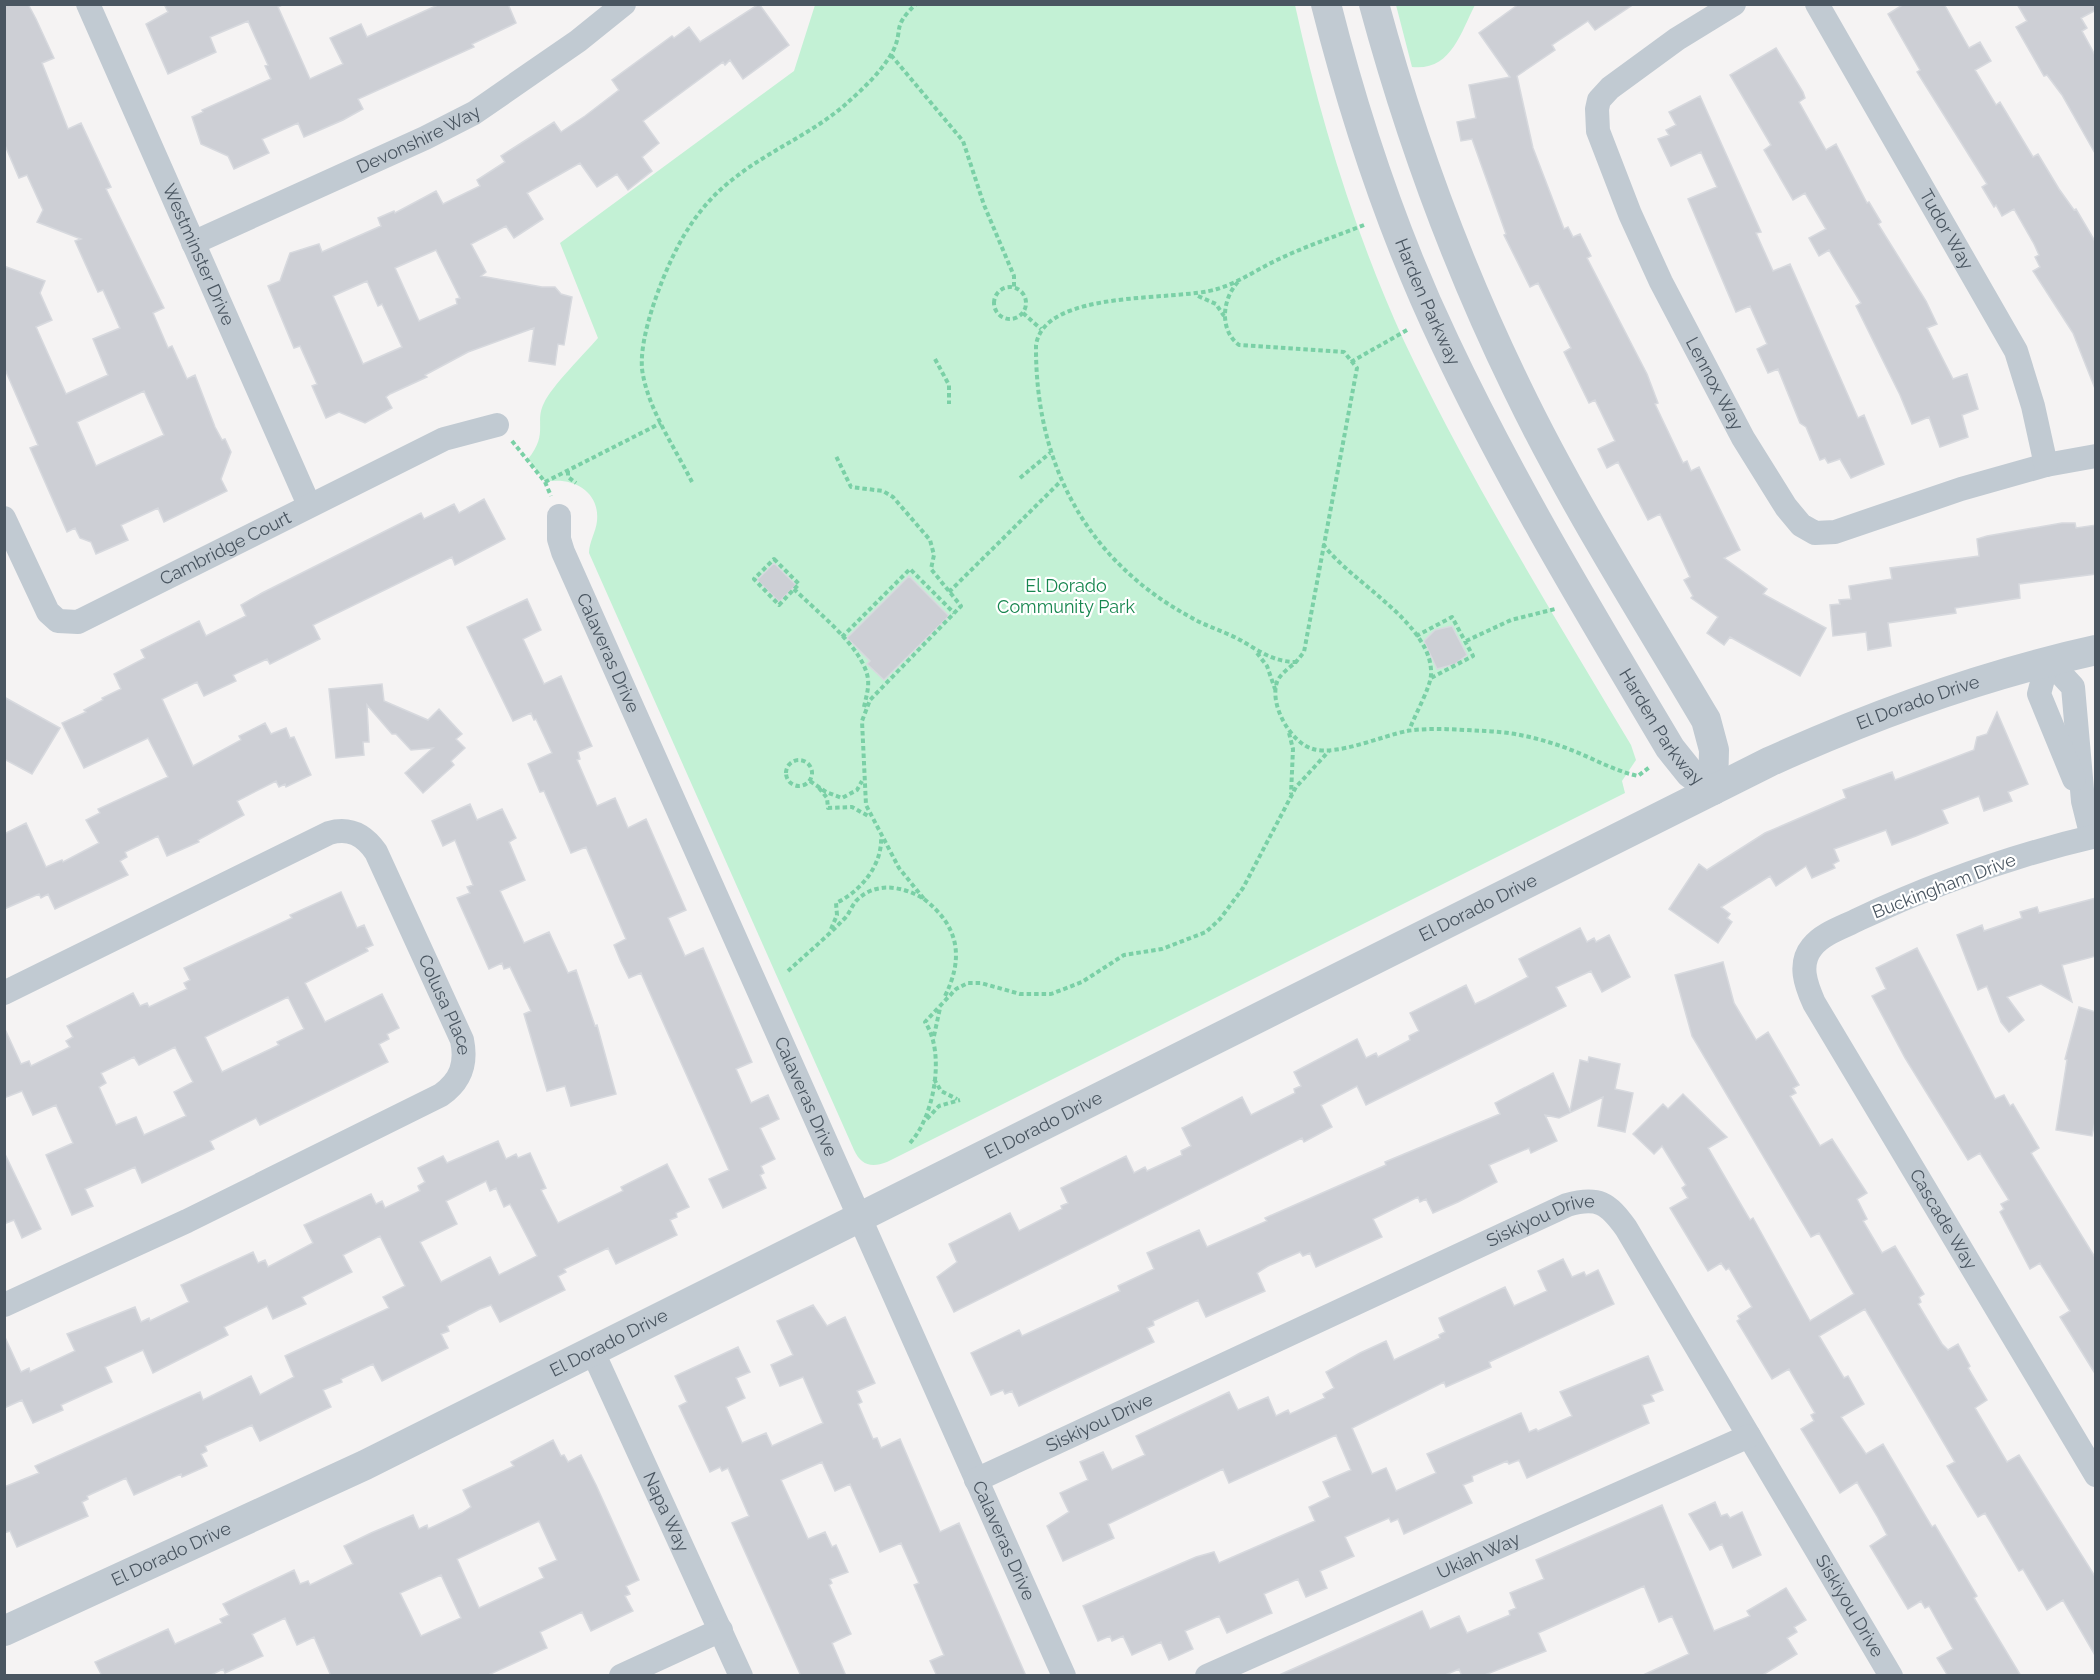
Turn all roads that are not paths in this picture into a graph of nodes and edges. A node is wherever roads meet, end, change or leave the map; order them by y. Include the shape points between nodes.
1 (88, 4) edge
2 (624, 4) edge
3 (1326, 4) edge
4 (1374, 4) edge
5 (1734, 4) edge
6 (1817, 4) edge
7 (193, 243) junction
8 (497, 425) dead end
9 (2096, 456) edge
10 (2046, 465) junction
11 (309, 505) junction
12 (559, 516) dead end
13 (4, 518) edge
14 (2096, 650) edge
15 (2048, 660) junction
16 (1713, 790) junction
17 (2094, 836) edge
18 (1806, 959) joint
19 (4, 993) edge
20 (858, 1218) junction
21 (4, 1305) edge
22 (592, 1350) junction
23 (1749, 1436) junction
24 (2096, 1475) edge
25 (976, 1480) junction
26 (4, 1630) edge
27 (721, 1630) junction
28 (1884, 1674) edge
29 (621, 1676) edge
30 (741, 1676) edge
31 (1064, 1676) edge
32 (1207, 1676) edge

1 - 7 street, Westminster Drive
2 - 7 street, Devonshire Way via 474,113
3 - 16 street, Harden Parkway via 1363,132 1444,341 1557,557 1673,751 1690,773
4 - 16 street, Harden Parkway via 1424,170 1486,324 1570,487 1706,720 1714,750
5 - 10 street, Lennox Way via 1610,88 1599,100 1596,118 1606,154 1661,282 1732,417 1786,507 1808,530 1823,534
6 - 10 street, Tudor Way via 2016,351 2031,396
7 - 11 street, Westminster Drive
8 - 11 street, Cambridge Court via 444,438
9 - 10 street, Lennox Way
11 - 13 street, Cambridge Court via 78,622 68,623 58,621 45,606
12 - 20 street, Calaveras Drive via 563,552
14 - 15 street, El Dorado Drive
15 - 16 street, El Dorado Drive via 1874,717
15 - 17 street via 2073,687 2083,801
16 - 20 street, El Dorado Drive
17 - 18 street, Buckingham Drive via 1994,865 1870,914 1818,941
18 - 24 street, Cascade Way via 1804,977 1814,1002
19 - 21 street, Colusa Place via 329,832 347,830 364,837 376,852 462,1040 464,1058 462,1073 441,1095 246,1193
20 - 22 street, El Dorado Drive
20 - 25 street, Calaveras Drive
22 - 26 street, El Dorado Drive via 248,1521
22 - 27 street, Napa Way
23 - 25 street, Siskiyou Drive via 1626,1228 1610,1208 1588,1200 1567,1205
23 - 28 street, Siskiyou Drive
23 - 32 street, Ukiah Way
25 - 31 street, Calaveras Drive
27 - 29 street
27 - 30 street, Napa Way

